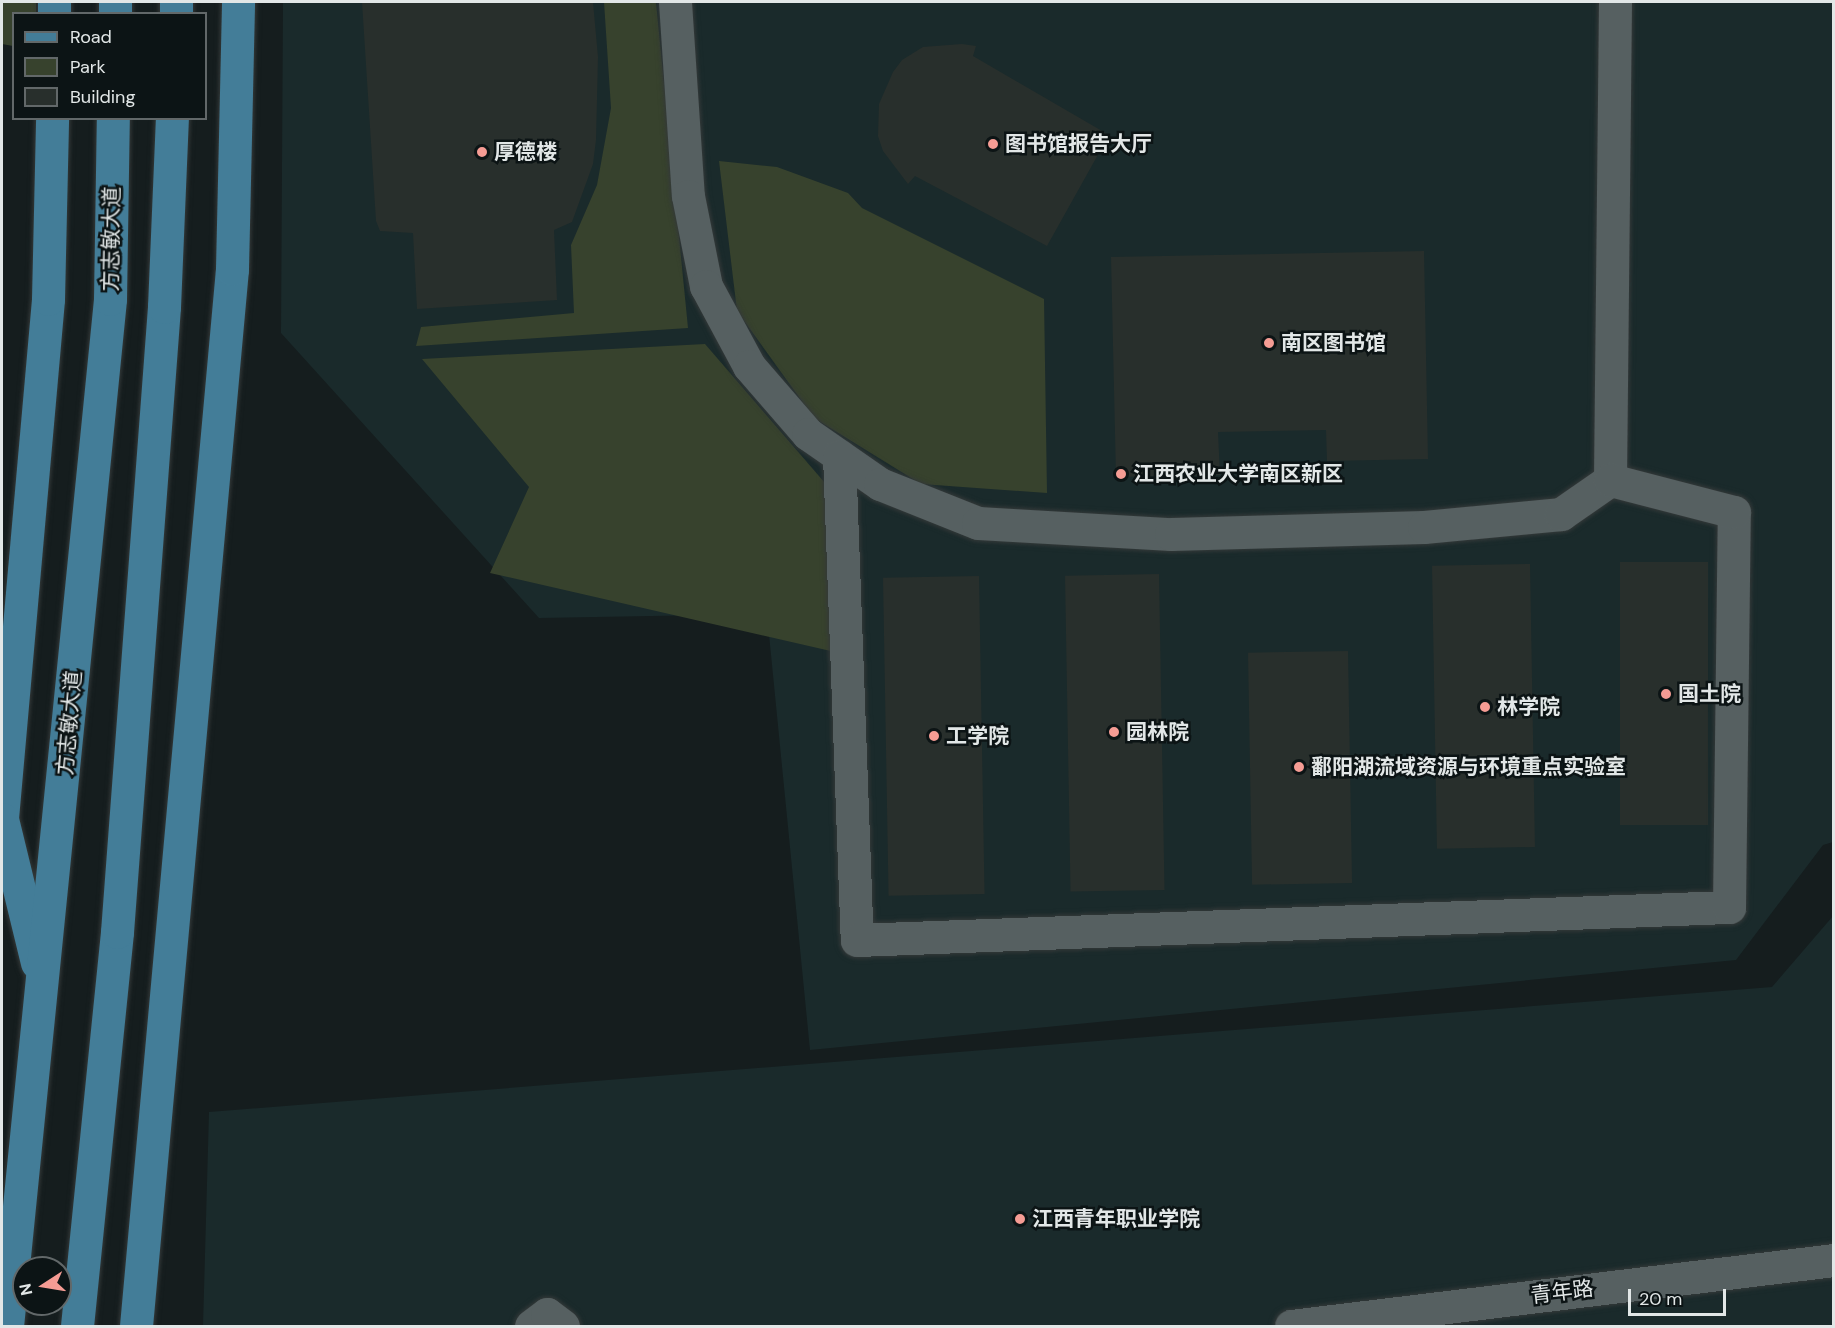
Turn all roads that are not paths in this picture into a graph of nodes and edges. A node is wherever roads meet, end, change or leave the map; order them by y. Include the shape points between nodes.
1 (238, 2) edge
2 (675, 2) edge
3 (1615, 2) edge
4 (52, 120) edge
5 (113, 120) edge
6 (172, 120) edge
7 (838, 456) junction
8 (1610, 480) junction
9 (2, 819) edge
10 (43, 986) junction
11 (1833, 1260) edge
12 (1355, 1322) edge
13 (7, 1326) edge
14 (77, 1326) edge
15 (136, 1326) edge
16 (531, 1326) edge
17 (563, 1326) edge
18 (1291, 1326) edge

1 - 15 main road via 232,269
2 - 7 street via 688,196 706,286 749,366 808,434
3 - 8 street
4 - 9 main road via 48,299
5 - 10 main road, 方志敏大道 via 110,299
6 - 14 main road via 164,307 117,932
7 - 8 street via 880,483 978,523 1171,534 1424,527 1561,514
7 - 8 street via 857,940 1729,907 1734,512
9 - 10 main road
10 - 13 main road, 方志敏大道
11 - 12 street, 青年路
12 - 18 street, 青年路
16 - 17 street via 547,1314

